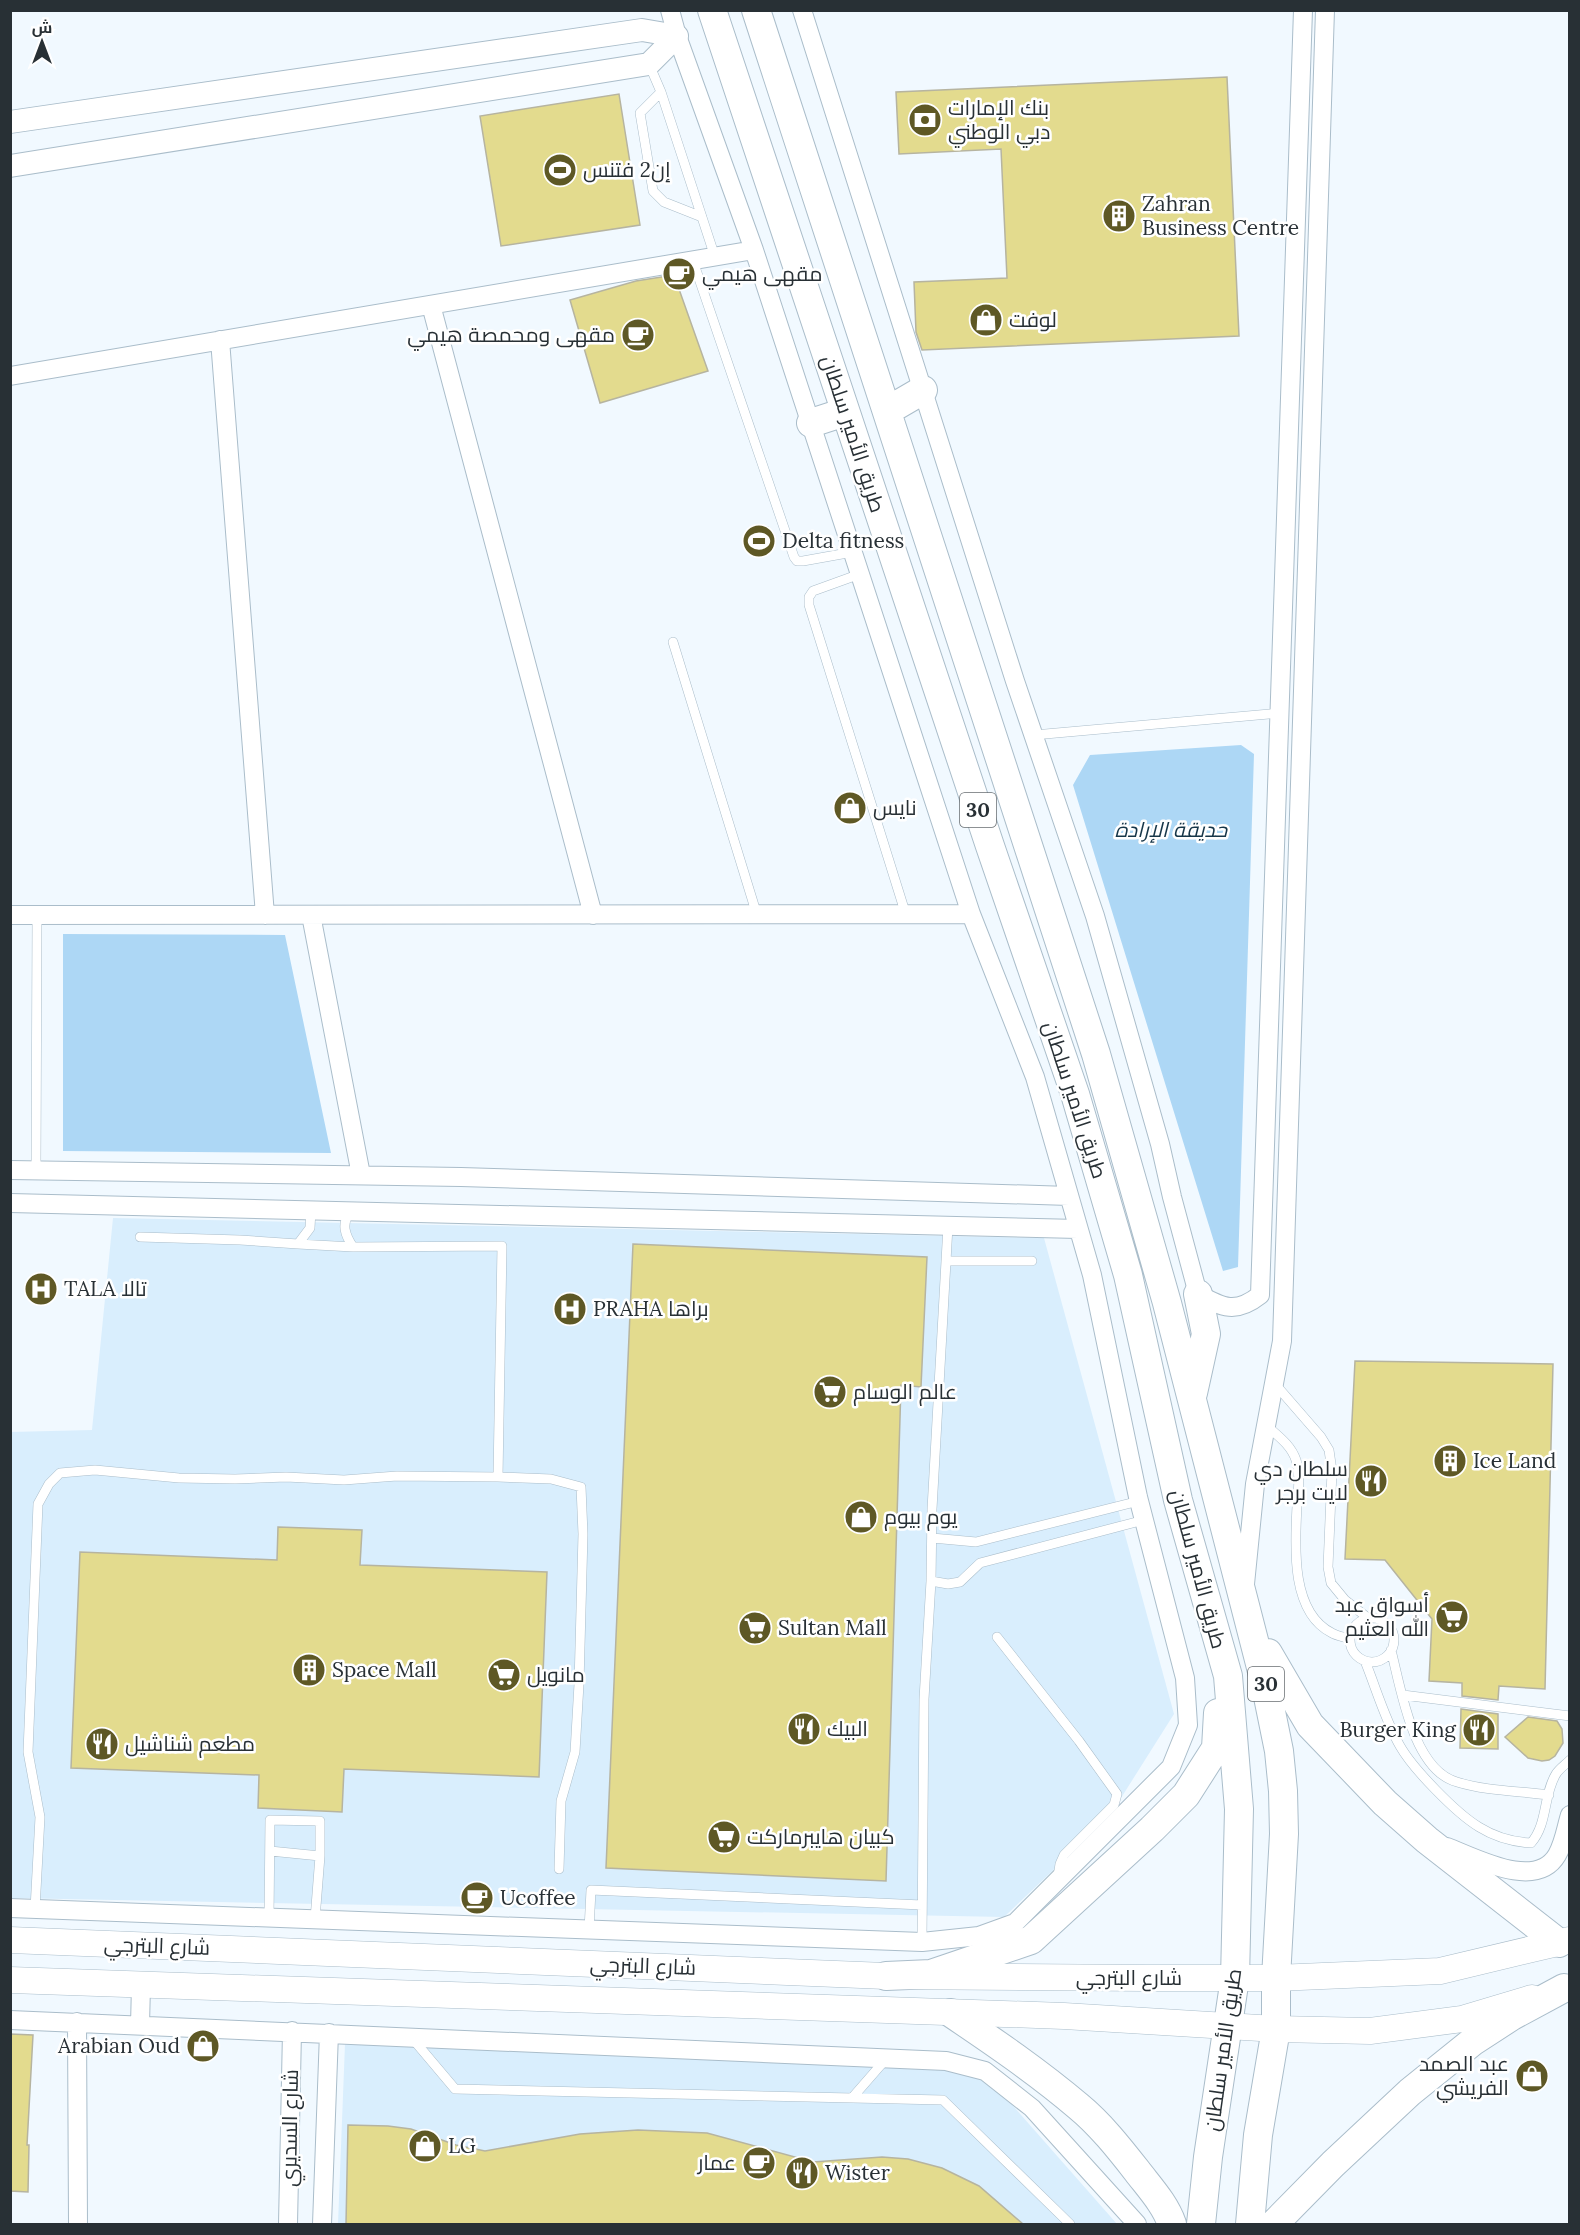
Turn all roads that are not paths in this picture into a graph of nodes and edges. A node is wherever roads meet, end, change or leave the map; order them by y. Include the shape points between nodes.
1 (670, 10) edge
2 (712, 10) edge
3 (756, 10) edge
4 (802, 10) edge
5 (1303, 10) edge
6 (1325, 10) edge
7 (677, 36) junction
8 (650, 64) junction
9 (661, 92) junction
10 (10, 122) edge
11 (10, 166) edge
12 (702, 217) junction
13 (754, 250) junction
14 (715, 257) junction
15 (693, 261) junction
16 (431, 305) junction
17 (220, 340) junction
18 (10, 376) edge
19 (923, 390) junction
20 (887, 411) junction
21 (845, 412) junction
22 (811, 423) junction
23 (853, 552) junction
24 (860, 574) junction
25 (673, 642) dead end
26 (1281, 713) junction
27 (1034, 735) junction
28 (1024, 833) junction
29 (990, 846) junction
30 (971, 914) junction
31 (10, 915) edge
32 (37, 915) junction
33 (265, 915) junction
34 (311, 915) junction
35 (593, 915) junction
36 (758, 915) junction
37 (906, 915) junction
38 (10, 1170) edge
39 (36, 1171) junction
40 (361, 1175) junction
41 (1069, 1196) junction
42 (10, 1203) edge
43 (311, 1210) junction
44 (351, 1210) junction
45 (948, 1226) junction
46 (1078, 1229) junction
47 (140, 1237) dead end
48 (298, 1244) junction
49 (353, 1247) junction
50 (947, 1261) junction
51 (1032, 1261) dead end
52 (1198, 1294) junction
53 (1275, 1383) junction
54 (1192, 1398) junction
55 (1265, 1424) junction
56 (498, 1477) junction
57 (1139, 1501) junction
58 (1144, 1520) junction
59 (932, 1538) junction
60 (931, 1581) junction
61 (1244, 1600) junction
62 (1211, 1618) junction
63 (1368, 1618) junction
64 (997, 1637) dead end
65 (1350, 1639) junction
66 (1391, 1650) junction
67 (1365, 1661) junction
68 (1403, 1695) junction
69 (1569, 1716) edge
70 (1569, 1760) edge
71 (1549, 1796) junction
72 (1569, 1815) edge
73 (1427, 1840) junction
74 (270, 1851) junction
75 (320, 1856) junction
76 (559, 1869) dead end
77 (1058, 1880) junction
78 (922, 1905) junction
79 (10, 1908) edge
80 (35, 1909) junction
81 (269, 1918) junction
82 (315, 1919) junction
83 (457, 1925) junction
84 (589, 1930) junction
85 (10, 1940) edge
86 (1564, 1941) edge
87 (922, 1942) junction
88 (457, 1958) junction
89 (886, 1976) junction
90 (1235, 1977) junction
91 (1276, 1978) junction
92 (10, 1980) edge
93 (141, 1985) junction
94 (1567, 1987) edge
95 (951, 2013) junction
96 (10, 2019) edge
97 (77, 2022) junction
98 (140, 2025) junction
99 (1226, 2026) junction
100 (1276, 2029) junction
101 (292, 2031) junction
102 (329, 2033) junction
103 (411, 2037) junction
104 (886, 2059) junction
105 (852, 2098) junction
106 (78, 2224) edge
107 (288, 2224) edge
108 (322, 2224) edge
109 (1070, 2224) edge
110 (1137, 2224) edge
111 (1172, 2224) edge
112 (1201, 2224) edge
113 (1250, 2224) edge
114 (1274, 2224) edge

1 - 7 street
2 - 21 main road, طريق الأمير سلطان / 30
3 - 20 main road, طريق الأمير سلطان / 30
4 - 19 street
5 - 26 street
6 - 53 street via 1282,1341
7 - 8 street
7 - 10 street via 642,30
7 - 13 street
8 - 9 lane
8 - 11 street
9 - 12 lane
9 - 12 lane via 639,113 652,191 664,202
12 - 14 lane
13 - 14 street
13 - 22 street
14 - 15 street
15 - 16 street
15 - 23 lane via 794,557 803,561
16 - 17 street
16 - 35 street
17 - 18 street
17 - 33 street
19 - 20 main road
19 - 27 street
20 - 28 main road, طريق الأمير سلطان / 30
21 - 22 main road
21 - 29 main road, طريق الأمير سلطان / 30
22 - 23 street
23 - 24 street
24 - 30 street
24 - 37 lane via 813,591 809,605
25 - 36 lane
26 - 27 lane
26 - 52 street via 1260,1295 1235,1307 1220,1306
27 - 52 street via 1095,916
28 - 29 main road
28 - 54 main road, طريق الأمير سلطان / 30 via 1096,1054
29 - 62 main road, طريق الأمير سلطان / 30 via 1075,1094 1128,1275 1178,1500
30 - 37 street
30 - 41 street via 1035,1077
31 - 32 street
32 - 33 street
32 - 39 lane
33 - 34 street
34 - 35 street
34 - 40 street
35 - 36 street
36 - 37 street
38 - 39 street
39 - 40 street
40 - 41 street
41 - 46 street
42 - 43 street
43 - 44 street
43 - 48 lane via 310,1228
44 - 45 street
44 - 49 lane via 345,1219 345,1229
45 - 46 street
45 - 50 lane
46 - 57 street via 1092,1275
47 - 48 lane
48 - 49 lane
49 - 56 lane via 502,1246
50 - 51 lane
50 - 59 lane
52 - 54 main road via 1206,1334
53 - 55 street
53 - 63 lane via 1329,1450 1331,1583
54 - 61 main road, طريق الأمير سلطان / 30
55 - 61 street
55 - 65 lane via 1289,1446 1299,1473 1295,1554 1305,1599 1323,1627
56 - 76 lane via 551,1479 581,1487 579,1684 575,1752 561,1801
56 - 80 lane via 344,1480 179,1478 95,1470 60,1473 38,1503 28,1752 40,1817
57 - 58 street
57 - 59 lane via 976,1542
58 - 60 lane via 980,1563 960,1582
58 - 77 street via 1185,1678 1188,1725 1171,1767
59 - 60 lane
60 - 78 lane via 924,1700
61 - 73 main road via 1272,1661 1310,1725 1393,1811
61 - 91 main road, طريق الأمير سلطان / 30 via 1266,1687 1283,1791
62 - 89 main road via 1219,1689 1216,1748 1186,1795 1031,1940 931,1974
62 - 90 main road, طريق الأمير سلطان / 30 via 1228,1676 1239,1809
63 - 65 lane via 1352,1629
63 - 66 lane via 1378,1619 1392,1632
64 - 77 lane via 1079,1741 1117,1798 1061,1859
65 - 67 lane via 1351,1648
66 - 67 lane via 1384,1658
66 - 68 lane
67 - 71 lane via 1407,1758 1478,1826 1517,1842 1531,1843 1538,1836
68 - 69 lane
68 - 71 lane via 1422,1750 1445,1777 1468,1785
70 - 71 lane via 1557,1772
72 - 73 street via 1557,1856 1533,1872 1516,1872
73 - 86 main road
74 - 75 lane
74 - 75 lane via 270,1820 320,1821
74 - 81 lane
75 - 82 lane
77 - 87 street, شارع البترجي via 1015,1923 979,1936
78 - 84 lane via 591,1890
78 - 87 lane
79 - 80 street, شارع البترجي
80 - 81 street, شارع البترجي
81 - 82 street, شارع البترجي
82 - 83 street, شارع البترجي
83 - 84 street, شارع البترجي
83 - 88 street
84 - 87 street, شارع البترجي
85 - 88 main road, شارع البترجي
86 - 91 main road, شارع البترجي via 1440,1971
88 - 89 main road, شارع البترجي
89 - 90 main road, شارع البترجي
90 - 91 main road, شارع البترجي
90 - 99 main road, طريق الأمير سلطان / 30
91 - 100 main road, طريق الأمير سلطان / 30
92 - 93 main road, شارع البترجي
93 - 95 main road, شارع البترجي
93 - 98 street
94 - 100 main road, شارع البترجي via 1462,2019 1370,2031
94 - 114 main road via 1472,2042 1410,2092
95 - 99 main road, شارع البترجي
95 - 111 main road via 1079,2107 1119,2148 1167,2211
96 - 97 street
97 - 98 street
97 - 106 street
98 - 101 street
99 - 100 main road, شارع البترجي
99 - 112 main road, طريق الأمير سلطان / 30
100 - 113 main road, طريق الأمير سلطان / 30 via 1258,2135
101 - 102 street
101 - 107 street, شارع السديري
102 - 103 street
102 - 108 street, شارع السديري
103 - 104 street
103 - 105 lane via 455,2089
104 - 105 lane
104 - 110 street via 946,2061 985,2071 1032,2108
105 - 109 lane via 943,2100

